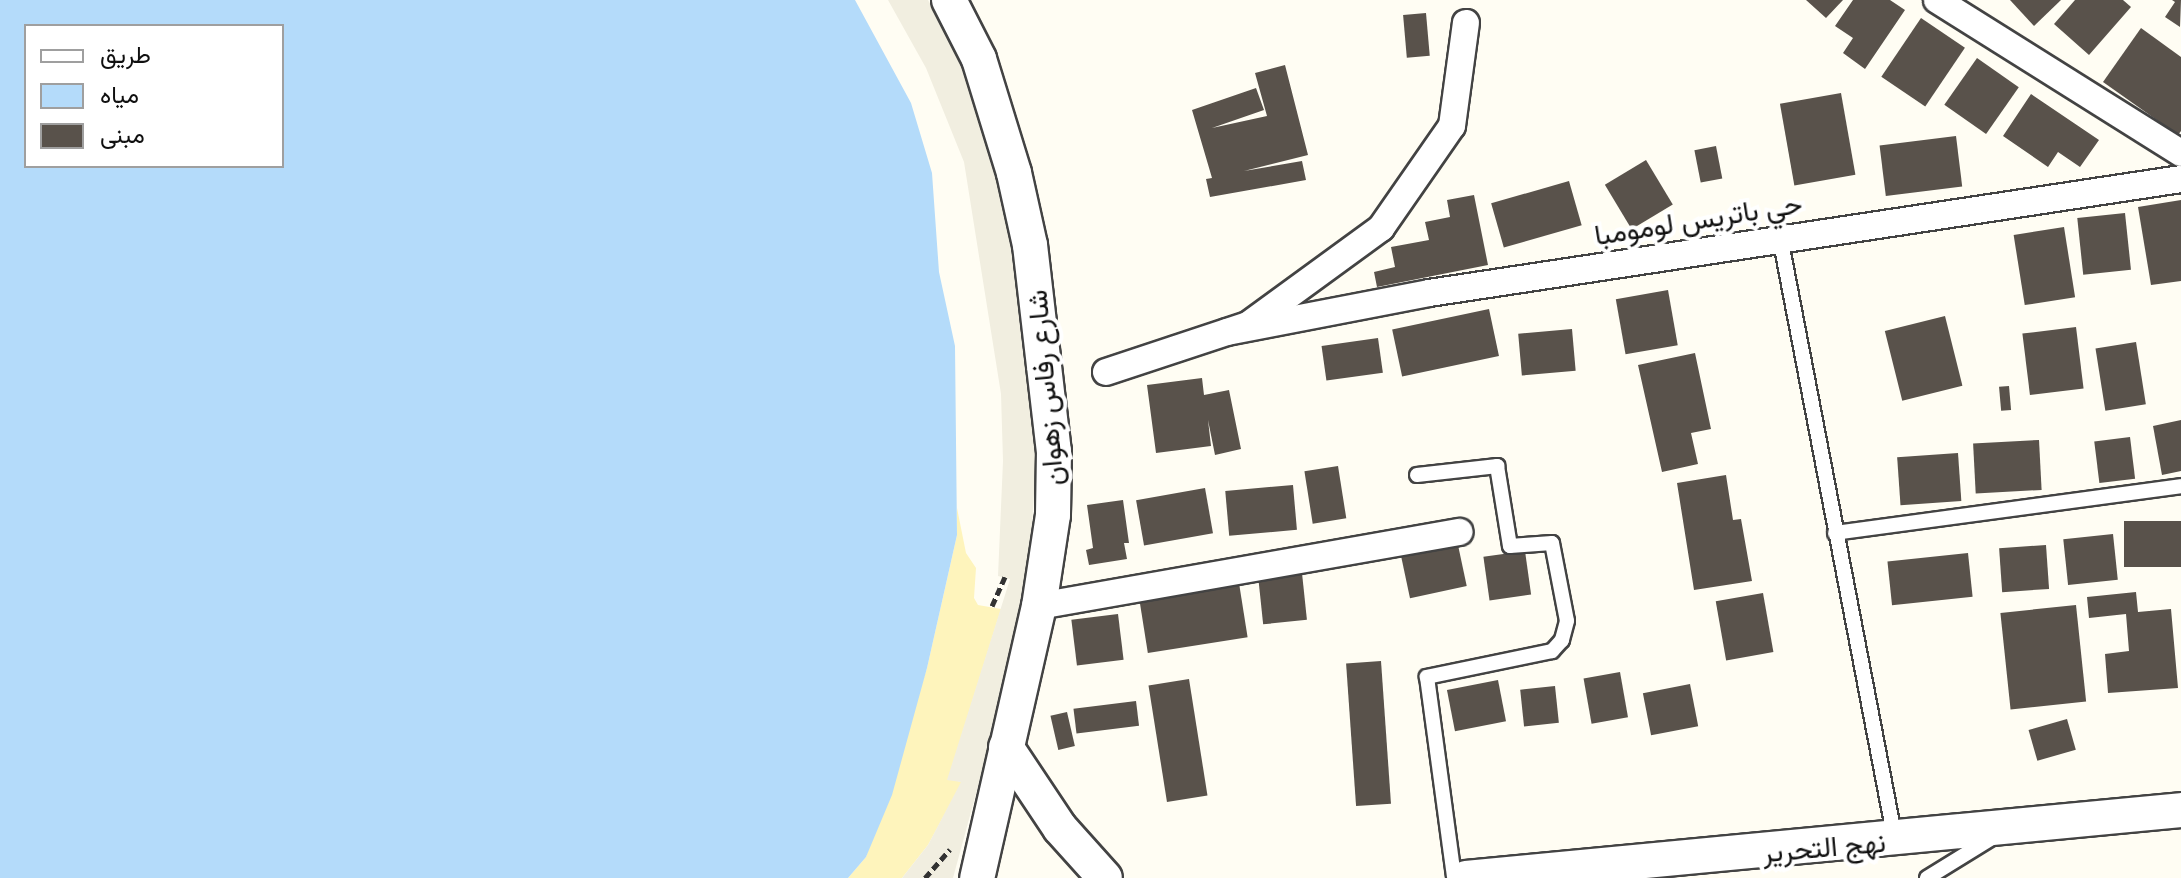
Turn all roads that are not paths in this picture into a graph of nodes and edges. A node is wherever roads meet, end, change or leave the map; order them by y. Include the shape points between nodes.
1 (949, 0) edge
2 (1937, 0) edge
3 (1466, 23) dead end
4 (2181, 153) edge
5 (2181, 179) edge
6 (1780, 237) junction
7 (1227, 332) junction
8 (1106, 372) dead end
9 (1417, 475) dead end
10 (2181, 486) edge
11 (1460, 532) dead end
12 (1835, 533) junction
13 (1039, 606) junction
14 (1006, 747) junction
15 (2181, 810) edge
16 (2008, 828) junction
17 (1896, 840) junction
18 (977, 878) edge
19 (1105, 878) edge
20 (1454, 878) edge
21 (1466, 878) edge
22 (1927, 878) edge

1 - 13 street, شارع رفاس زهوان via 995,100 1030,245 1054,451 1053,515
2 - 4 street
3 - 7 street, حي باتريس لومومبا via 1452,126 1381,228 1248,325
5 - 6 street, حي باتريس لومومبا
6 - 7 street, حي باتريس لومومبا via 1429,293
6 - 12 lane
7 - 8 street, حي باتريس لومومبا
9 - 20 lane via 1497,466 1510,546 1552,543 1567,621 1562,640 1552,651 1427,677
10 - 12 lane
11 - 13 street
12 - 17 lane
13 - 14 street, شارع رفاس زهوان
14 - 18 street, شارع رفاس زهوان
14 - 19 street via 1060,828
15 - 16 street, نهج التحرير
16 - 17 street, نهج التحرير
16 - 22 lane
17 - 21 street, نهج التحرير

